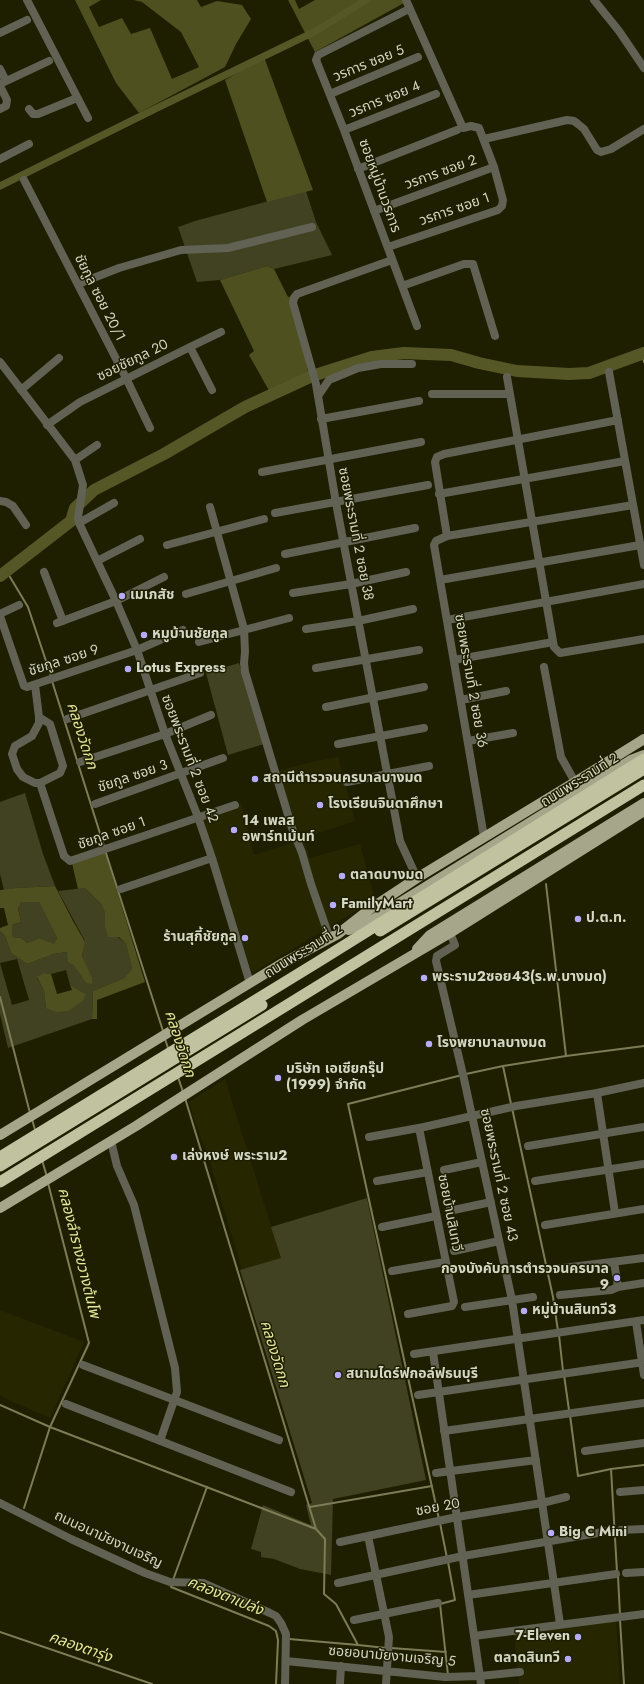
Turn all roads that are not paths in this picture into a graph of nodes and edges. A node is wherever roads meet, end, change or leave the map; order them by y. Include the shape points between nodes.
1 (27, 0) edge
2 (406, 0) edge
3 (594, 0) edge
4 (409, 9) junction
5 (27, 20) dead end
6 (0, 34) edge
7 (418, 58) dead end
8 (49, 61) dead end
9 (644, 68) edge
10 (0, 69) edge
11 (2, 84) edge
12 (330, 94) junction
13 (436, 94) dead end
14 (76, 98) junction
15 (0, 109) edge
16 (29, 109) dead end
17 (88, 118) dead end
18 (460, 129) junction
19 (644, 129) edge
20 (344, 130) junction
21 (484, 139) junction
22 (29, 144) dead end
23 (0, 159) edge
24 (494, 167) junction
25 (358, 169) junction
26 (24, 180) dead end
27 (374, 211) junction
28 (312, 227) dead end
29 (388, 247) junction
30 (392, 260) junction
31 (78, 284) junction
32 (402, 286) junction
33 (417, 326) dead end
34 (221, 332) dead end
35 (495, 336) dead end
36 (190, 347) junction
37 (60, 358) dead end
38 (0, 362) edge
39 (412, 364) dead end
40 (610, 372) dead end
41 (507, 377) dead end
42 (126, 378) junction
43 (21, 390) junction
44 (212, 390) dead end
45 (432, 394) dead end
46 (510, 394) junction
47 (318, 396) junction
48 (418, 401) dead end
49 (321, 419) junction
50 (618, 420) junction
51 (47, 425) junction
52 (150, 428) dead end
53 (518, 440) junction
54 (421, 442) dead end
55 (97, 445) dead end
56 (75, 460) junction
57 (328, 460) junction
58 (625, 461) junction
59 (262, 472) dead end
60 (525, 479) junction
61 (428, 485) dead end
62 (439, 494) junction
63 (0, 501) edge
64 (114, 503) dead end
65 (336, 503) junction
66 (633, 505) junction
67 (210, 507) dead end
68 (275, 513) dead end
69 (264, 519) dead end
70 (532, 521) junction
71 (79, 523) junction
72 (26, 525) dead end
73 (415, 528) dead end
74 (218, 532) junction
75 (447, 536) junction
76 (140, 539) dead end
77 (344, 542) junction
78 (167, 545) dead end
79 (640, 545) junction
80 (285, 554) dead end
81 (96, 561) junction
82 (540, 562) junction
83 (644, 565) edge
84 (276, 568) dead end
85 (44, 572) dead end
86 (406, 572) dead end
87 (164, 577) dead end
88 (440, 580) junction
89 (230, 582) junction
90 (351, 584) junction
91 (644, 584) edge
92 (293, 593) dead end
93 (186, 594) dead end
94 (116, 601) junction
95 (546, 601) junction
96 (19, 605) dead end
97 (413, 608) dead end
98 (0, 615) edge
99 (288, 618) dead end
100 (447, 620) junction
101 (358, 621) junction
102 (244, 629) junction
103 (306, 629) dead end
104 (184, 630) dead end
105 (644, 639) edge
106 (199, 642) dead end
107 (552, 642) junction
108 (137, 650) junction
109 (419, 650) dead end
110 (366, 660) junction
111 (454, 660) junction
112 (544, 667) dead end
113 (316, 668) dead end
114 (200, 673) dead end
115 (35, 685) junction
116 (424, 687) dead end
117 (150, 690) junction
118 (506, 691) dead end
119 (372, 697) junction
120 (461, 700) junction
121 (326, 707) dead end
122 (210, 715) dead end
123 (39, 717) junction
124 (67, 719) dead end
125 (424, 728) dead end
126 (513, 733) dead end
127 (165, 734) junction
128 (381, 736) junction
129 (644, 739) edge
130 (468, 741) junction
131 (338, 744) dead end
132 (644, 755) edge
133 (223, 758) dead end
134 (644, 758) edge
135 (80, 762) dead end
136 (429, 766) dead end
137 (644, 768) edge
138 (180, 774) junction
139 (387, 774) junction
140 (347, 782) dead end
141 (575, 782) junction
142 (40, 783) junction
143 (644, 785) edge
144 (644, 788) edge
145 (644, 803) edge
146 (95, 804) dead end
147 (235, 805) dead end
148 (644, 811) edge
149 (198, 817) junction
150 (484, 837) junction
151 (212, 858) junction
152 (417, 878) junction
153 (121, 889) dead end
154 (450, 933) junction
155 (334, 937) junction
156 (411, 956) junction
157 (250, 983) junction
158 (644, 1083) edge
159 (597, 1093) junction
160 (472, 1116) junction
161 (644, 1127) edge
162 (419, 1128) junction
163 (603, 1134) junction
164 (0, 1135) edge
165 (369, 1137) dead end
166 (111, 1141) junction
167 (528, 1146) dead end
168 (0, 1157) edge
169 (482, 1162) junction
170 (644, 1164) edge
171 (0, 1166) edge
172 (608, 1169) junction
173 (444, 1170) dead end
174 (428, 1172) junction
175 (377, 1181) dead end
176 (535, 1181) dead end
177 (0, 1182) edge
178 (491, 1202) junction
179 (0, 1208) edge
180 (644, 1209) edge
181 (449, 1211) dead end
182 (615, 1213) junction
183 (436, 1216) junction
184 (545, 1225) dead end
185 (382, 1226) dead end
186 (499, 1241) junction
187 (454, 1251) dead end
188 (644, 1258) edge
189 (445, 1262) junction
190 (614, 1262) junction
191 (555, 1269) dead end
192 (392, 1271) dead end
193 (644, 1283) edge
194 (618, 1288) junction
195 (560, 1295) dead end
196 (533, 1298) dead end
197 (512, 1300) junction
198 (466, 1307) dead end
199 (408, 1314) dead end
200 (640, 1321) edge
201 (518, 1339) junction
202 (433, 1352) junction
203 (414, 1354) dead end
204 (643, 1362) edge
205 (83, 1365) dead end
206 (644, 1375) edge
207 (524, 1380) junction
208 (438, 1391) junction
209 (418, 1395) dead end
210 (174, 1400) junction
211 (644, 1402) edge
212 (66, 1404) dead end
213 (530, 1419) junction
214 (444, 1431) junction
215 (279, 1440) dead end
216 (160, 1441) junction
217 (644, 1443) edge
218 (585, 1451) dead end
219 (536, 1460) junction
220 (450, 1471) junction
221 (436, 1473) dead end
222 (644, 1490) edge
223 (291, 1492) dead end
224 (620, 1492) dead end
225 (566, 1497) dead end
226 (0, 1503) edge
227 (542, 1503) junction
228 (457, 1517) junction
229 (644, 1529) edge
230 (621, 1530) dead end
231 (609, 1531) dead end
232 (368, 1536) junction
233 (340, 1542) dead end
234 (548, 1542) junction
235 (458, 1557) junction
236 (644, 1572) edge
237 (626, 1573) dead end
238 (616, 1574) dead end
239 (377, 1575) junction
240 (338, 1583) dead end
241 (554, 1583) junction
242 (468, 1595) junction
243 (438, 1603) dead end
244 (385, 1614) junction
245 (644, 1614) edge
246 (354, 1620) dead end
247 (560, 1624) junction
248 (474, 1636) junction
249 (286, 1661) junction
250 (341, 1666) junction
251 (388, 1672) junction
252 (520, 1672) dead end
253 (421, 1680) edge
254 (480, 1680) edge
255 (285, 1684) edge
256 (340, 1684) edge
257 (386, 1684) edge

1 - 14 street
2 - 4 street
3 - 9 street
4 - 12 street, ซอยหมู่บ้านวรการ via 318,55 317,66
4 - 18 street
5 - 6 street
7 - 12 street, วรการ ซอย 5
8 - 11 street
10 - 11 street
11 - 15 street via 7,104
12 - 20 street, ซอยหมู่บ้านวรการ
13 - 20 street, วรการ ซอย 4
14 - 16 street via 38,114 33,114
14 - 17 street
18 - 21 street via 471,126 479,128
18 - 25 street
19 - 21 street via 612,149 601,152 597,150 584,129 574,121 567,120
20 - 25 street, ซอยหมู่บ้านวรการ
21 - 24 street
22 - 23 street
24 - 27 street, วรการ ซอย 2
24 - 29 street, วรการ ซอย 1 via 503,200 498,210
25 - 27 street, ซอยหมู่บ้านวรการ
26 - 31 street, ชัยกูล ซอย 20/1
27 - 29 street, ซอยหมู่บ้านวรการ
28 - 31 street via 228,248 181,250 119,268
29 - 30 street, ซอยหมู่บ้านวรการ
30 - 32 street, ซอยหมู่บ้านวรการ
30 - 47 street, ซอยพระรามที่ 2 ซอย 38 via 297,294 294,298 293,303
31 - 42 street, ชัยกูล ซอย 20/1
32 - 33 street, ซอยหมู่บ้านวรการ
32 - 35 street via 464,264 473,264
34 - 36 street
36 - 42 street, ซอยชัยกูล 20
36 - 44 street, ซอยชัยกูล 20
37 - 43 street
38 - 43 street, ซอยพระรามที่ 2 ซอย 42
39 - 47 street via 381,364 358,368 329,380
40 - 50 street
41 - 46 street
42 - 51 street, ซอยชัยกูล 20 via 80,402
42 - 52 street, ชัยกูล ซอย 20/1
43 - 51 street, ซอยพระรามที่ 2 ซอย 42
45 - 46 street
46 - 53 street
47 - 49 street, ซอยพระรามที่ 2 ซอย 38
48 - 49 street
49 - 57 street, ซอยพระรามที่ 2 ซอย 38
50 - 53 street
50 - 58 street
51 - 56 street, ซอยพระรามที่ 2 ซอย 42
53 - 60 street
53 - 62 street via 438,457 435,462
54 - 57 street
55 - 56 street
56 - 71 street, ซอยพระรามที่ 2 ซอย 42 via 83,485
57 - 59 street
57 - 65 street, ซอยพระรามที่ 2 ซอย 38
58 - 60 street
58 - 66 street
60 - 62 street
60 - 70 street
61 - 65 street via 392,490
62 - 75 street
63 - 72 street via 13,506
64 - 71 street
65 - 68 street
65 - 77 street, ซอยพระรามที่ 2 ซอย 38
66 - 70 street
66 - 79 street
67 - 74 street
69 - 74 street
70 - 75 street
70 - 82 street
71 - 81 street, ซอยพระรามที่ 2 ซอย 42
73 - 77 street
74 - 78 street
74 - 89 street
75 - 88 street, ซอยพระรามที่ 2 ซอย 36 via 436,541 434,546
76 - 81 street
77 - 80 street
77 - 90 street, ซอยพระรามที่ 2 ซอย 38
79 - 82 street
79 - 83 street
81 - 94 street, ซอยพระรามที่ 2 ซอย 42
82 - 88 street
82 - 95 street
84 - 89 street
85 - 94 street via 60,622
86 - 90 street
87 - 94 street
88 - 100 street, ซอยพระรามที่ 2 ซอย 36
89 - 93 street
89 - 102 street
90 - 92 street
90 - 101 street, ซอยพระรามที่ 2 ซอย 38
91 - 95 street
94 - 108 street, ซอยพระรามที่ 2 ซอย 42
95 - 100 street
95 - 107 street
96 - 98 street, ชัยกูล ซอย 9
97 - 101 street
98 - 115 street, ชัยกูล ซอย 9 via 24,686
99 - 102 street
100 - 111 street, ซอยพระรามที่ 2 ซอย 36
101 - 103 street
101 - 110 street, ซอยพระรามที่ 2 ซอย 38
102 - 106 street
102 - 155 street via 245,672 292,828 311,884
104 - 108 street, ชัยกูล ซอย 9
105 - 107 street via 560,653
107 - 111 street
108 - 115 street, ชัยกูล ซอย 9
108 - 117 street, ซอยพระรามที่ 2 ซอย 42
109 - 110 street
110 - 113 street
110 - 119 street, ซอยพระรามที่ 2 ซอย 38
111 - 120 street, ซอยพระรามที่ 2 ซอย 36
112 - 141 street via 561,757
114 - 117 street
115 - 123 street
116 - 119 street
117 - 124 street
117 - 127 street, ซอยพระรามที่ 2 ซอย 42
118 - 120 street
119 - 121 street
119 - 128 street, ซอยพระรามที่ 2 ซอย 38
120 - 130 street, ซอยพระรามที่ 2 ซอย 36
122 - 127 street
123 - 142 street via 50,724 63,766 60,773
123 - 142 street via 39,723 32,736 15,746 12,754 23,777 30,782
125 - 128 street
126 - 130 street
127 - 135 street
127 - 138 street, ซอยพระรามที่ 2 ซอย 42
128 - 131 street
128 - 139 street, ซอยพระรามที่ 2 ซอย 38
129 - 141 main road, ถนนพระรามที่ 2
130 - 150 street, ซอยพระรามที่ 2 ซอย 36
132 - 155 main road via 635,757 372,920
133 - 138 street, ชัยกูล ซอย 3
134 - 168 highway, ถนนพระรามที่ 2
136 - 139 street
137 - 171 highway
138 - 146 street, ชัยกูล ซอย 3
138 - 149 street, ซอยพระรามที่ 2 ซอย 42
139 - 140 street
139 - 152 street, ซอยพระรามที่ 2 ซอย 38 via 400,841
141 - 150 main road, ถนนพระรามที่ 2
142 - 149 street, ชัยกูล ซอย 1 via 64,856 70,861
143 - 177 highway, bridge
144 - 177 highway, bridge
145 - 156 main road via 430,935
147 - 149 street, ชัยกูล ซอย 1
148 - 154 main road
149 - 151 street, ซอยพระรามที่ 2 ซอย 42
150 - 152 main road, ถนนพระรามที่ 2
151 - 153 street
151 - 157 street, ซอยพระรามที่ 2 ซอย 42
152 - 155 main road, ถนนพระรามที่ 2 via 370,908
154 - 156 main road
154 - 160 street, ซอยพระรามที่ 2 ซอย 43 via 455,945 437,956 436,961
155 - 157 main road, ถนนพระรามที่ 2
156 - 166 main road via 302,1020
157 - 164 main road, ถนนพระรามที่ 2
158 - 159 street
159 - 160 street via 512,1106
159 - 163 street
160 - 162 street
160 - 169 street, ซอยพระรามที่ 2 ซอย 43
161 - 163 street
162 - 165 street
162 - 174 street, ซอยบ้านสินทวี
163 - 167 street
163 - 172 street
166 - 179 main road
166 - 210 street via 117,1166 134,1206 175,1368 177,1392
169 - 173 street
169 - 178 street, ซอยพระรามที่ 2 ซอย 43
170 - 172 street
172 - 176 street
172 - 182 street
174 - 175 street
174 - 183 street, ซอยบ้านสินทวี
178 - 181 street
178 - 186 street, ซอยพระรามที่ 2 ซอย 43
180 - 182 street
182 - 184 street
183 - 185 street
183 - 189 street, ซอยบ้านสินทวี
186 - 187 street
186 - 197 street, ซอยพระรามที่ 2 ซอย 43
188 - 190 street
189 - 192 street
189 - 199 street, ซอยบ้านสินทวี via 452,1306
190 - 191 street
190 - 194 street
193 - 194 street
194 - 195 street
196 - 197 street
197 - 198 street
197 - 201 street, ซอยพระรามที่ 2 ซอย 43
200 - 201 street
200 - 204 street
201 - 202 street
201 - 207 street, ซอยพระรามที่ 2 ซอย 43
202 - 203 street
202 - 208 street
204 - 206 street
204 - 207 street
205 - 210 street
207 - 208 street
207 - 213 street, ซอยพระรามที่ 2 ซอย 43
208 - 209 street
208 - 214 street
210 - 215 street
210 - 216 street
211 - 213 street
212 - 216 street
213 - 214 street
213 - 219 street, ซอยพระรามที่ 2 ซอย 43
214 - 220 street
216 - 223 street
217 - 218 street
219 - 220 street
219 - 227 street, ซอยพระรามที่ 2 ซอย 43
220 - 221 street
220 - 228 street
222 - 224 street
225 - 227 street, ซอย 20
226 - 249 street, ถนนอนามัยงามเจริญ via 145,1573 170,1582 203,1583 270,1612 276,1616 286,1634
227 - 228 street, ซอย 20
227 - 234 street, ซอยพระรามที่ 2 ซอย 43
228 - 232 street, ซอย 20
228 - 235 street
229 - 230 street
231 - 234 street
232 - 233 street, ซอย 20
232 - 239 street
234 - 235 street
234 - 241 street, ซอยพระรามที่ 2 ซอย 43
235 - 239 street
235 - 242 street
236 - 237 street
238 - 241 street
239 - 240 street
239 - 244 street
241 - 242 street
241 - 247 street, ซอยพระรามที่ 2 ซอย 43
242 - 248 street
243 - 244 street
244 - 246 street
244 - 251 street via 390,1641
245 - 247 street
247 - 248 street
248 - 254 street
249 - 250 street, ซอยอนามัยงามเจริญ 5
249 - 255 street, ถนนอนามัยงามเจริญ
250 - 251 street, ซอยอนามัยงามเจริญ 5
250 - 256 street
251 - 253 street, ซอยอนามัยงามเจริญ 5
251 - 257 street
252 - 254 street, ซอยอนามัยงามเจริญ 5
253 - 254 street, ซอยอนามัยงามเจริญ 5 via 459,1676

